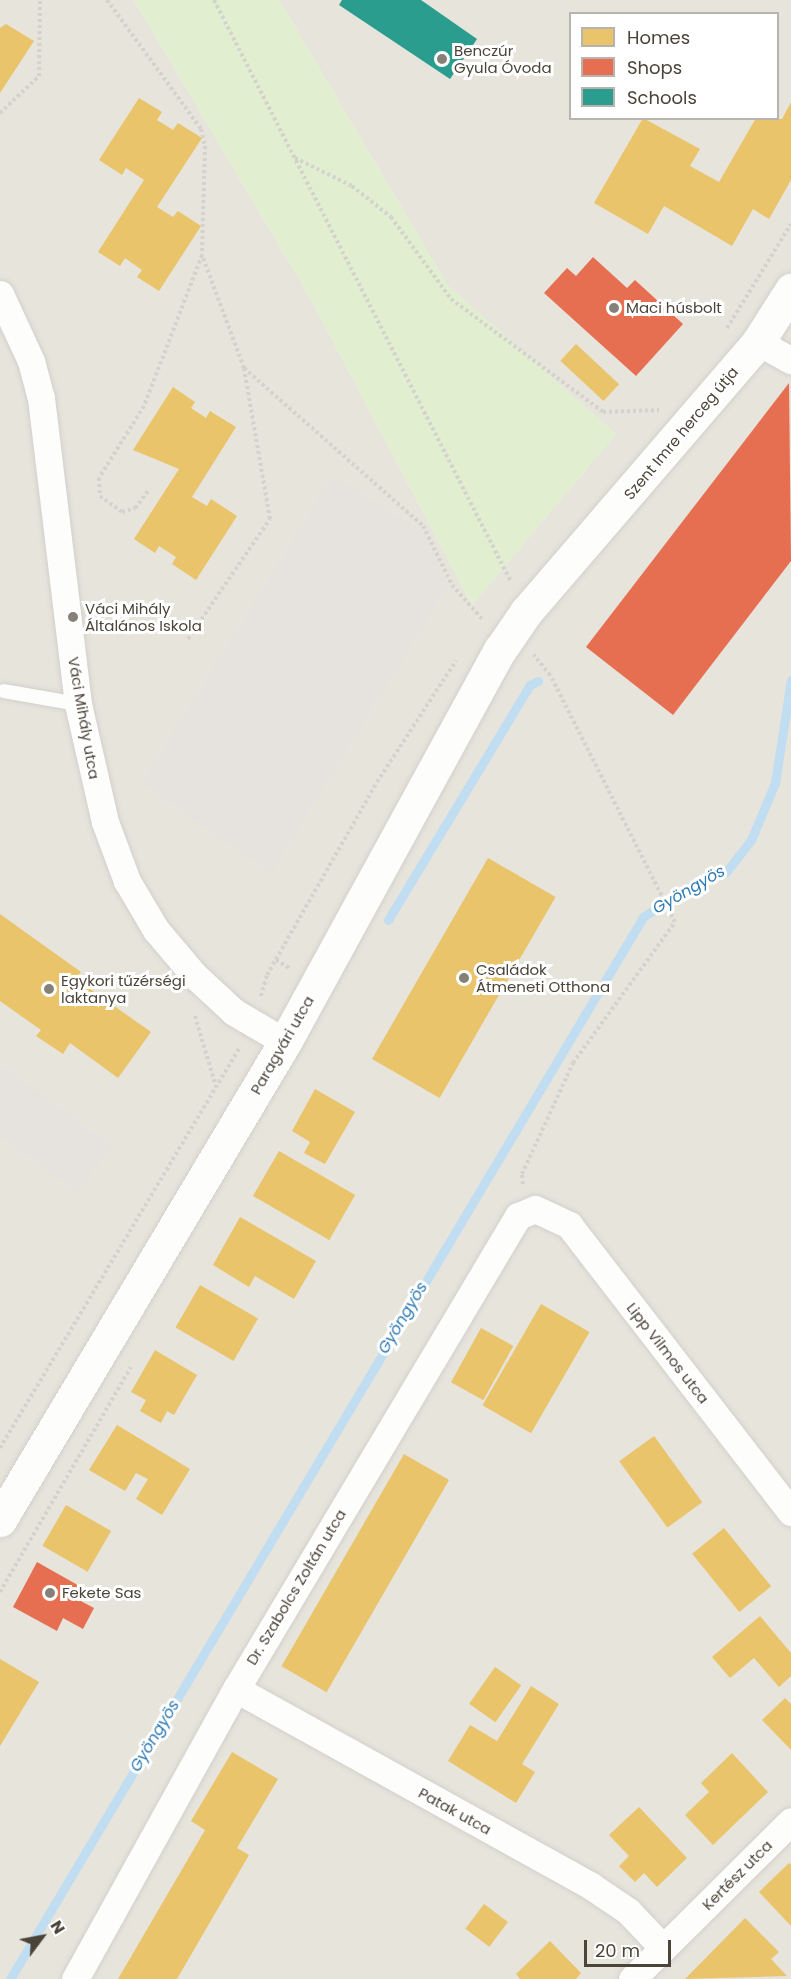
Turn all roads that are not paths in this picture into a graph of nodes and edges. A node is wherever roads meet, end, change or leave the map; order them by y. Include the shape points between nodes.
1 (791, 290) edge
2 (0, 294) edge
3 (758, 342) junction
4 (791, 360) edge
5 (563, 569) joint
6 (4, 691) dead end
7 (78, 704) junction
8 (285, 1042) junction
9 (535, 1209) joint
10 (791, 1512) edge
11 (0, 1520) edge
12 (236, 1689) junction
13 (791, 1821) edge
14 (663, 1948) junction
15 (75, 1979) edge
16 (632, 1979) edge

1 - 3 street, Szent Imre herceg útja
2 - 7 street, Váci Mihály utca via 31,361 41,398
3 - 4 street
3 - 5 street, Szent Imre herceg útja
5 - 8 street, Paragvári utca via 500,650
6 - 7 lane
7 - 8 street, Váci Mihály utca via 105,822 127,881 156,930 234,1012
8 - 11 street, Paragvári utca
9 - 10 street, Lipp Vilmos utca via 569,1225
9 - 12 street, Dr. Szabolcs Zoltán utca via 519,1216 507,1230
12 - 14 street, Patak utca via 591,1886 628,1911
12 - 15 street, Dr. Szabolcs Zoltán utca
13 - 14 street, Kertész utca
14 - 16 street, Kertész utca

